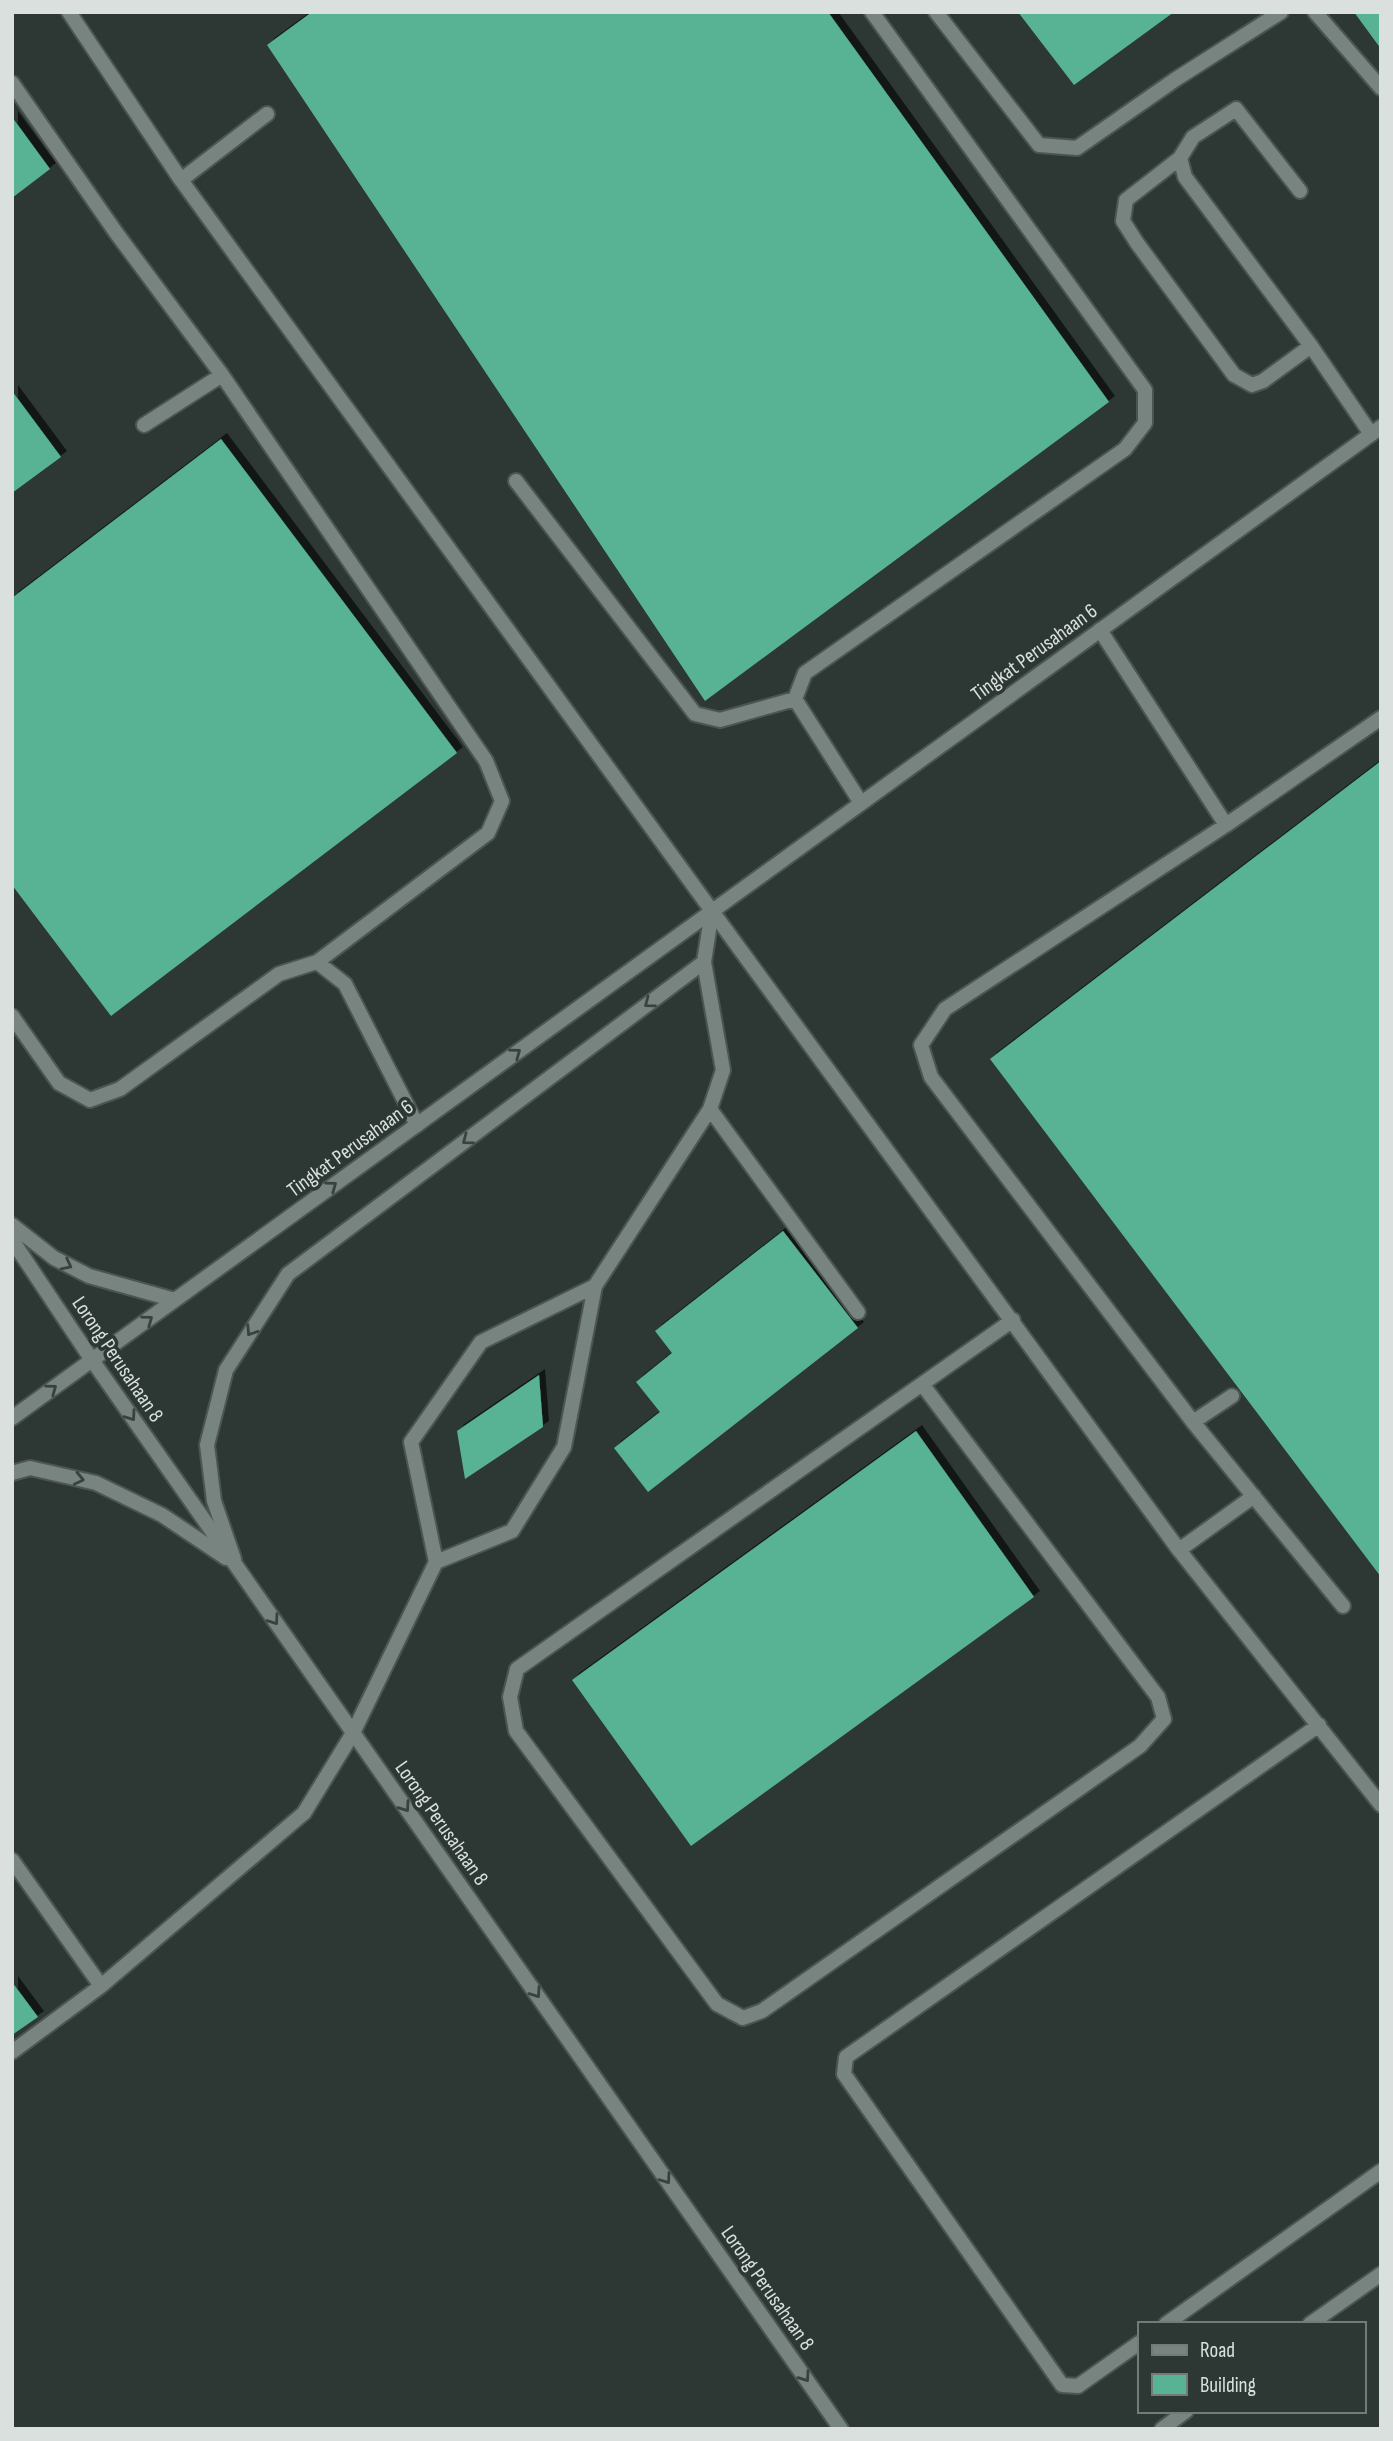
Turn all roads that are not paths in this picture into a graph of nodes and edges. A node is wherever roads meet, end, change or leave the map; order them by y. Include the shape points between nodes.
1 (69, 12) edge
2 (872, 12) edge
3 (936, 12) edge
4 (1281, 12) edge
5 (1315, 12) edge
6 (12, 83) edge
7 (1381, 88) edge
8 (267, 114) dead end
9 (1180, 158) junction
10 (181, 180) junction
11 (1300, 191) dead end
12 (1311, 346) junction
13 (222, 375) junction
14 (144, 425) dead end
15 (1376, 430) edge
16 (516, 481) dead end
17 (1100, 630) junction
18 (795, 699) junction
19 (1381, 718) edge
20 (861, 803) junction
21 (1226, 825) junction
22 (712, 911) junction
23 (317, 962) junction
24 (704, 962) junction
25 (12, 1016) edge
26 (710, 1109) junction
27 (417, 1125) junction
28 (12, 1225) edge
29 (12, 1240) edge
30 (594, 1286) junction
31 (175, 1300) junction
32 (858, 1311) dead end
33 (1013, 1320) junction
34 (92, 1360) junction
35 (922, 1384) junction
36 (1232, 1396) dead end
37 (12, 1418) edge
38 (1193, 1422) junction
39 (12, 1473) edge
40 (1254, 1496) junction
41 (1179, 1550) junction
42 (436, 1562) junction
43 (235, 1564) junction
44 (1343, 1606) dead end
45 (1319, 1725) junction
46 (353, 1732) junction
47 (1381, 1805) edge
48 (12, 1860) edge
49 (101, 1986) junction
50 (12, 2052) edge
51 (1381, 2171) edge
52 (1381, 2274) edge
53 (1169, 2322) edge
54 (1313, 2322) edge
55 (1138, 2344) edge
56 (1183, 2413) edge
57 (841, 2429) edge
58 (1162, 2429) edge

1 - 10 street
2 - 18 street via 1145,390 1145,423 1125,449 805,673
3 - 4 street via 1039,145 1077,148
5 - 7 street
6 - 13 street
8 - 10 street
9 - 11 street via 1193,137 1236,108
9 - 12 street via 1185,177
9 - 12 street via 1126,200 1123,221 1137,243 1234,375 1252,385 1263,381
10 - 22 street
12 - 15 street
13 - 14 street
13 - 23 street via 486,761 502,801 488,833
15 - 17 street, Tingkat Perusahaan 6
16 - 18 street via 695,714 720,720
17 - 20 street, Tingkat Perusahaan 6
17 - 21 street
18 - 20 street
19 - 21 street
20 - 22 street, Tingkat Perusahaan 6
21 - 38 street via 945,1009 921,1045 932,1077
22 - 24 street
27 -> 22 street, Tingkat Perusahaan 6
22 - 33 street
23 - 25 street via 279,974 120,1089 90,1100 59,1083
23 - 27 street via 345,984
24 - 26 street via 723,1070
24 -> 43 street via 288,1274 226,1370 207,1445 214,1502
26 - 30 street
26 - 32 street
31 -> 27 street, Tingkat Perusahaan 6
28 -> 31 street via 54,1258 89,1276
29 - 34 street, Lorong Perusahaan 8
30 - 42 street via 564,1447 512,1531
30 - 42 street via 481,1342 411,1442
34 -> 31 street, Tingkat Perusahaan 6
33 - 35 street
33 - 41 street
37 -> 34 street, Tingkat Perusahaan 6
34 -> 43 street, Lorong Perusahaan 8
35 - 35 street via 517,1669 510,1696 516,1731 717,2004 743,2018 762,2011 1140,1746 1164,1718 1158,1697
36 - 38 street
38 - 40 street
39 -> 43 street via 30,1468 96,1483 162,1515
40 - 41 street
40 - 44 street
41 - 45 street
42 - 46 street
43 -> 46 street, Lorong Perusahaan 8
45 - 47 street
45 - 55 street via 846,2057 844,2074 1062,2385 1079,2386
46 - 49 street via 304,1813
46 -> 57 street, Lorong Perusahaan 8
48 - 49 street
49 - 50 street
51 - 53 street
52 - 54 street
56 - 58 street

